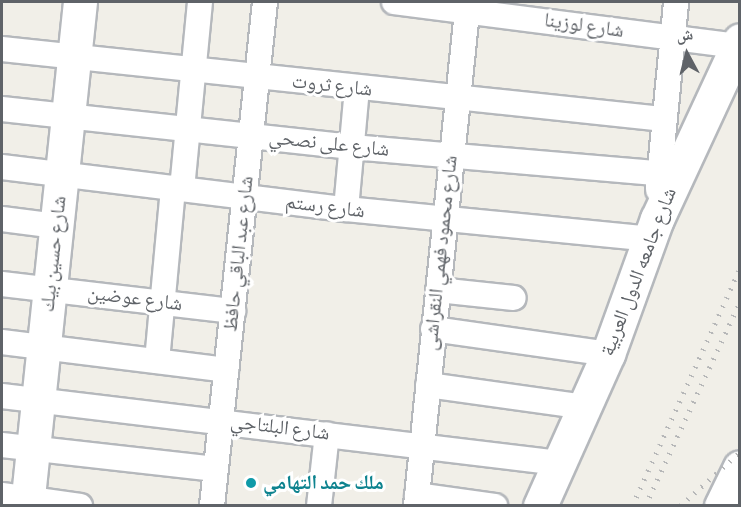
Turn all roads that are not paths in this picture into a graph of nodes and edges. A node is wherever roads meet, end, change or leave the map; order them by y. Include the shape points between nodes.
1 (80, 2) edge
2 (200, 2) edge
3 (264, 2) edge
4 (394, 2) edge
5 (676, 2) edge
6 (468, 6) edge
7 (672, 38) junction
8 (738, 43) edge
9 (2, 49) edge
10 (75, 57) junction
11 (193, 70) junction
12 (256, 78) junction
13 (357, 89) junction
14 (458, 99) junction
15 (2, 109) edge
16 (69, 117) junction
17 (664, 118) junction
18 (187, 130) junction
19 (252, 137) junction
20 (352, 147) junction
21 (452, 156) junction
22 (2, 167) edge
23 (658, 173) junction
24 (63, 175) junction
25 (177, 188) junction
26 (245, 197) junction
27 (346, 209) junction
28 (2, 219) edge
29 (445, 220) junction
30 (57, 226) junction
31 (654, 229) junction
32 (2, 284) edge
33 (51, 289) junction
34 (438, 291) junction
35 (514, 298) dead end
36 (162, 302) junction
37 (233, 311) junction
38 (434, 329) junction
39 (2, 342) edge
40 (44, 347) junction
41 (608, 354) junction
42 (157, 361) junction
43 (226, 370) junction
44 (428, 385) junction
45 (2, 396) edge
46 (39, 401) junction
47 (584, 407) junction
48 (221, 421) junction
49 (327, 434) junction
50 (421, 445) junction
51 (17, 447) edge
52 (559, 463) junction
53 (739, 468) edge
54 (216, 469) junction
55 (19, 499) edge
56 (416, 500) edge
57 (80, 506) edge
58 (212, 506) edge
59 (319, 506) edge
60 (495, 506) edge
61 (540, 506) edge
62 (721, 506) edge

1 - 10 main road, شارع حسين بيك
2 - 11 street
3 - 12 street, شارع عبد الباقي حافظ
4 - 6 street, شارع لوزينا
5 - 7 street
6 - 7 street, شارع لوزينا
6 - 14 street, شارع محمود فهمي النقراشى
7 - 8 street, شارع لوزينا
7 - 17 street
8 - 31 main road, شارع جامعه الدول العربية
9 - 10 street, شارع ثروت
10 - 11 street, شارع ثروت
10 - 16 main road, شارع حسين بيك
11 - 12 street, شارع ثروت
11 - 18 street
12 - 13 street, شارع ثروت
12 - 19 street, شارع عبد الباقي حافظ
13 - 14 street, شارع ثروت
13 - 20 street
14 - 17 street, شارع ثروت
14 - 21 street, شارع محمود فهمي النقراشى
15 - 16 street, شارع على نصحي
16 - 18 street, شارع على نصحي
16 - 24 main road, شارع حسين بيك
17 - 23 street
18 - 19 street, شارع على نصحي
18 - 25 street
19 - 20 street, شارع على نصحي
19 - 26 street, شارع عبد الباقي حافظ
20 - 21 street, شارع على نصحي
20 - 27 street
21 - 23 street, شارع على نصحي
21 - 29 street, شارع محمود فهمي النقراشى
22 - 24 street, شارع رستم
23 - 31 street
24 - 25 street, شارع رستم
24 - 30 main road, شارع حسين بيك
25 - 26 street, شارع رستم
25 - 36 street
26 - 27 street, شارع رستم
26 - 37 street, شارع عبد الباقي حافظ
27 - 29 street, شارع رستم
28 - 30 street
29 - 31 street, شارع رستم
29 - 34 street, شارع محمود فهمي النقراشى
30 - 33 main road, شارع حسين بيك
31 - 41 main road, شارع جامعه الدول العربية
32 - 33 street, شارع عوضين
33 - 36 street, شارع عوضين
33 - 40 main road, شارع حسين بيك
34 - 35 street
34 - 38 street, شارع محمود فهمي النقراشى
36 - 37 street, شارع عوضين
36 - 42 street
37 - 43 street, شارع عبد الباقي حافظ
38 - 41 street
38 - 44 street, شارع محمود فهمي النقراشى
39 - 40 street
40 - 42 street
40 - 46 main road, شارع حسين بيك
41 - 47 main road, شارع جامعه الدول العربية
42 - 43 street
43 - 48 street, شارع عبد الباقي حافظ
44 - 47 street
44 - 50 street, شارع محمود فهمي النقراشى
45 - 46 street, شارع البلتاجي
46 - 48 street, شارع البلتاجي
46 - 51 main road, شارع حسين بيك
47 - 52 main road, شارع جامعه الدول العربية
48 - 49 street, شارع البلتاجي
48 - 54 street, شارع عبد الباقي حافظ
49 - 50 street, شارع البلتاجي
49 - 59 street
50 - 52 street, شارع البلتاجي
50 - 56 street, شارع محمود فهمي النقراشى
51 - 54 street
51 - 55 main road, شارع حسين بيك
52 - 61 main road, شارع جامعه الدول العربية
53 - 62 main road
54 - 58 street, شارع عبد الباقي حافظ
55 - 57 street
56 - 60 street

